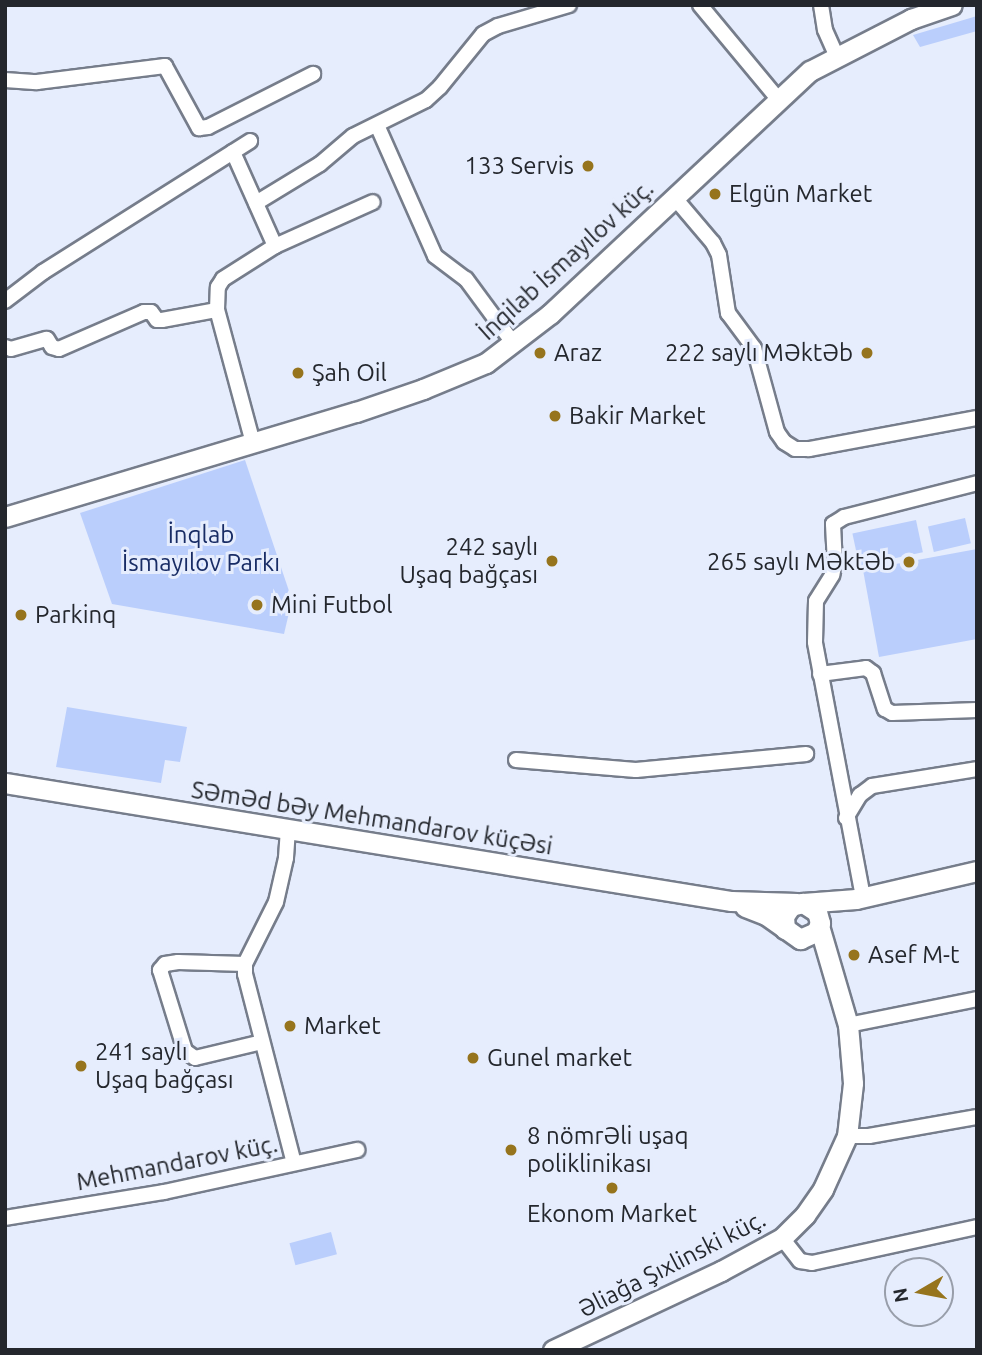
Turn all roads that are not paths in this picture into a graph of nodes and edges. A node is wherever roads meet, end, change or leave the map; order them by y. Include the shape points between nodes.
1 (569, 5) edge
2 (700, 5) edge
3 (821, 5) edge
4 (952, 5) edge
5 (837, 57) junction
6 (313, 74) dead end
7 (5, 80) edge
8 (778, 99) junction
9 (377, 125) junction
10 (250, 141) dead end
11 (233, 152) junction
12 (674, 197) junction
13 (373, 202) dead end
14 (256, 203) junction
15 (275, 246) junction
16 (5, 301) edge
17 (217, 310) junction
18 (513, 344) junction
19 (5, 347) edge
20 (977, 418) edge
21 (253, 443) junction
22 (977, 483) edge
23 (6, 515) edge
24 (820, 674) junction
25 (977, 710) edge
26 (806, 754) dead end
27 (516, 760) dead end
28 (977, 769) edge
29 (5, 783) edge
30 (846, 818) junction
31 (288, 829) junction
32 (977, 871) edge
33 (859, 898) junction
34 (731, 901) junction
35 (800, 903) junction
36 (819, 925) junction
37 (789, 933) junction
38 (245, 964) junction
39 (832, 974) junction
40 (977, 999) edge
41 (848, 1025) junction
42 (262, 1042) junction
43 (977, 1117) edge
44 (847, 1136) junction
45 (357, 1150) dead end
46 (294, 1163) junction
47 (5, 1218) edge
48 (977, 1227) edge
49 (782, 1238) junction
50 (553, 1350) edge

1 - 9 street via 483,34 426,100
2 - 8 street
3 - 5 street via 825,30
4 - 5 main road, İnqilab İsmayılov küç. via 911,19
5 - 8 main road, İnqilab İsmayılov küç. via 810,71
6 - 7 street via 199,128 165,66 37,82
8 - 12 main road, İnqilab İsmayılov küç.
9 - 14 street via 352,136 320,164
9 - 18 street via 435,256 466,279
10 - 11 street
11 - 14 street
11 - 16 street
12 - 18 main road, İnqilab İsmayılov küç.
12 - 20 street via 719,255 728,313 754,348 783,442 795,449 809,449
13 - 15 street
14 - 15 street
15 - 17 street via 223,279 216,296
17 - 19 street via 162,320 144,312 59,349 47,339
17 - 21 street
18 - 21 main road, İnqilab İsmayılov küç. via 486,363 449,379
21 - 23 main road, İnqilab İsmayılov küç.
22 - 24 street via 844,517 833,524 835,564 816,601
24 - 25 street via 866,668 873,673 884,709 892,713
24 - 30 street
26 - 27 street via 636,770
28 - 30 street via 872,786 860,795
29 - 31 main road, Səməd bəy Mehmandarov küçəsi
30 - 33 street
31 - 34 main road, Səməd bəy Mehmandarov küçəsi
31 - 38 street via 276,902
32 - 33 main road
33 - 35 main road
33 - 36 main road
34 - 35 main road
34 - 37 main road via 766,915
35 - 36 main road via 814,907
35 - 37 main road via 787,910
36 - 37 main road via 806,939
36 - 39 main road, Əliağa Şıxlinski küç.
37 - 39 main road
38 - 42 street
38 - 42 street via 178,962 160,970 185,1051 195,1058
39 - 41 main road, Əliağa Şıxlinski küç.
40 - 41 street
41 - 44 main road, Əliağa Şıxlinski küç. via 853,1083
42 - 46 street
43 - 44 street
44 - 49 main road, Əliağa Şıxlinski küç. via 823,1189
45 - 46 street, Mehmandarov küç.
46 - 47 street, Mehmandarov küç. via 164,1192
48 - 49 street via 812,1263 800,1261
49 - 50 main road, Əliağa Şıxlinski küç.

